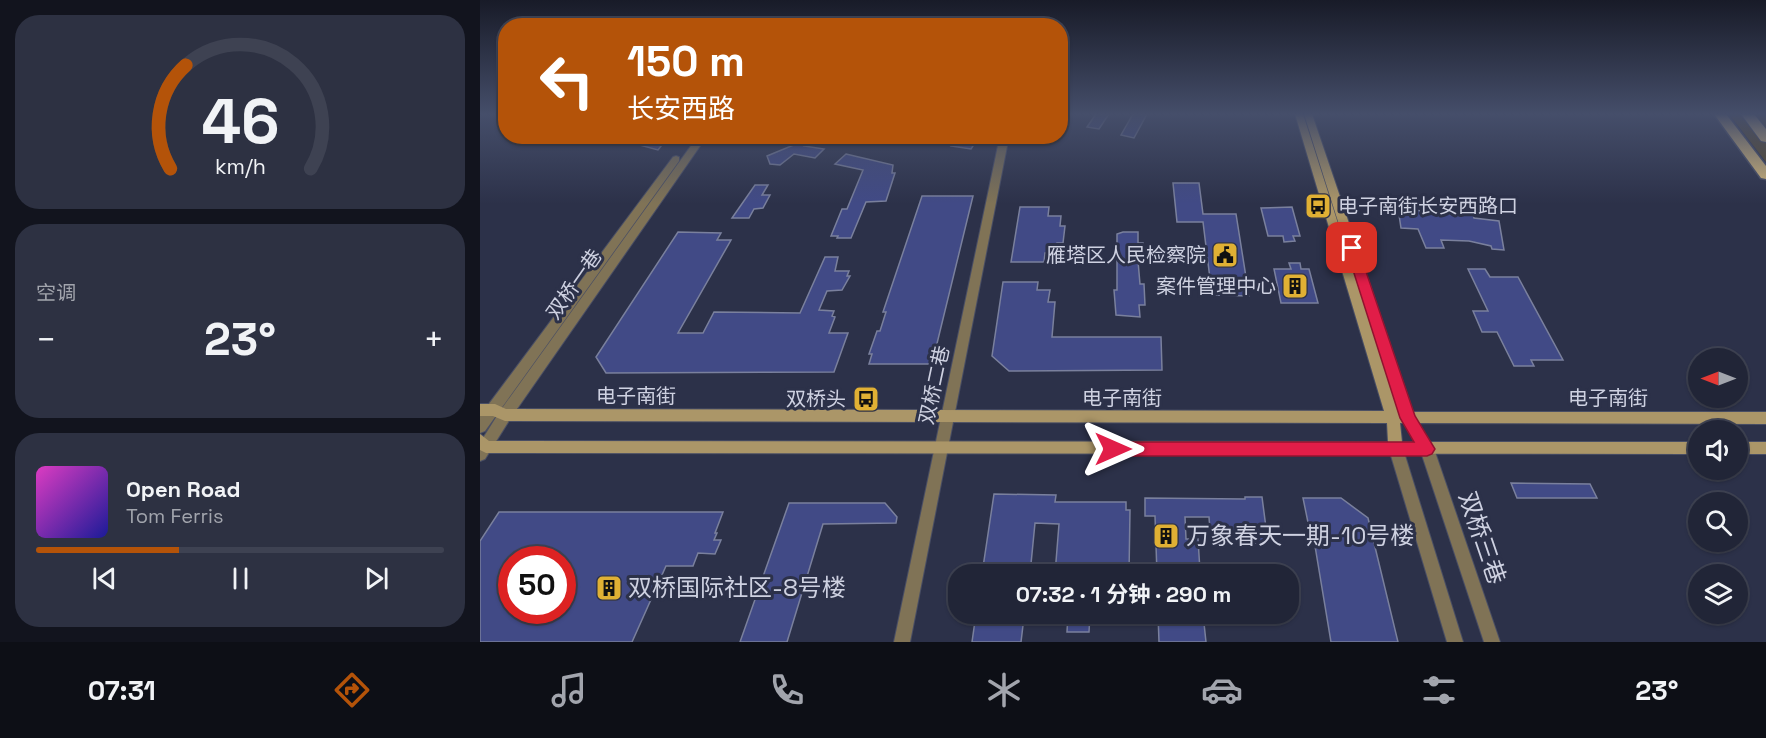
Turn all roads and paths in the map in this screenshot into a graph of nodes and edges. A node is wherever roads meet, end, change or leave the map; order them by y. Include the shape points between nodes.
1 (687, 144) edge
2 (696, 144) edge
3 (1003, 144) edge
4 (1308, 144) edge
5 (1318, 144) edge
6 (1743, 144) edge
7 (1766, 175) edge
8 (480, 410) edge
9 (500, 412) junction
10 (948, 416) junction
11 (1393, 418) junction
12 (1408, 418) junction
13 (1766, 418) edge
14 (480, 427) edge
15 (482, 447) edge
16 (941, 448) junction
17 (1688, 448) edge
18 (1748, 448) edge
19 (1766, 448) edge
20 (1396, 449) junction
21 (1427, 449) junction
22 (902, 642) edge
23 (1455, 642) edge
24 (1492, 642) edge

1 - 9 street, 双桥一巷
2 - 9 street, 双桥一巷
3 - 10 street, 双桥二巷
4 - 11 main road
5 - 12 main road
6 - 7 highway
8 - 9 main road, 电子南街
9 - 10 main road, 电子南街
9 - 14 street, 双桥一巷
9 - 15 street, 双桥一巷
10 - 11 main road, 电子南街
10 - 16 street, 双桥二巷
11 - 12 main road, 电子南街
11 - 20 main road
12 - 13 main road, 电子南街
12 - 21 main road
15 - 16 main road
16 - 20 main road
16 - 22 street, 双桥二巷
17 - 21 main road
18 - 19 main road
20 - 21 main road
20 - 23 street
21 - 24 street, 双桥三巷

